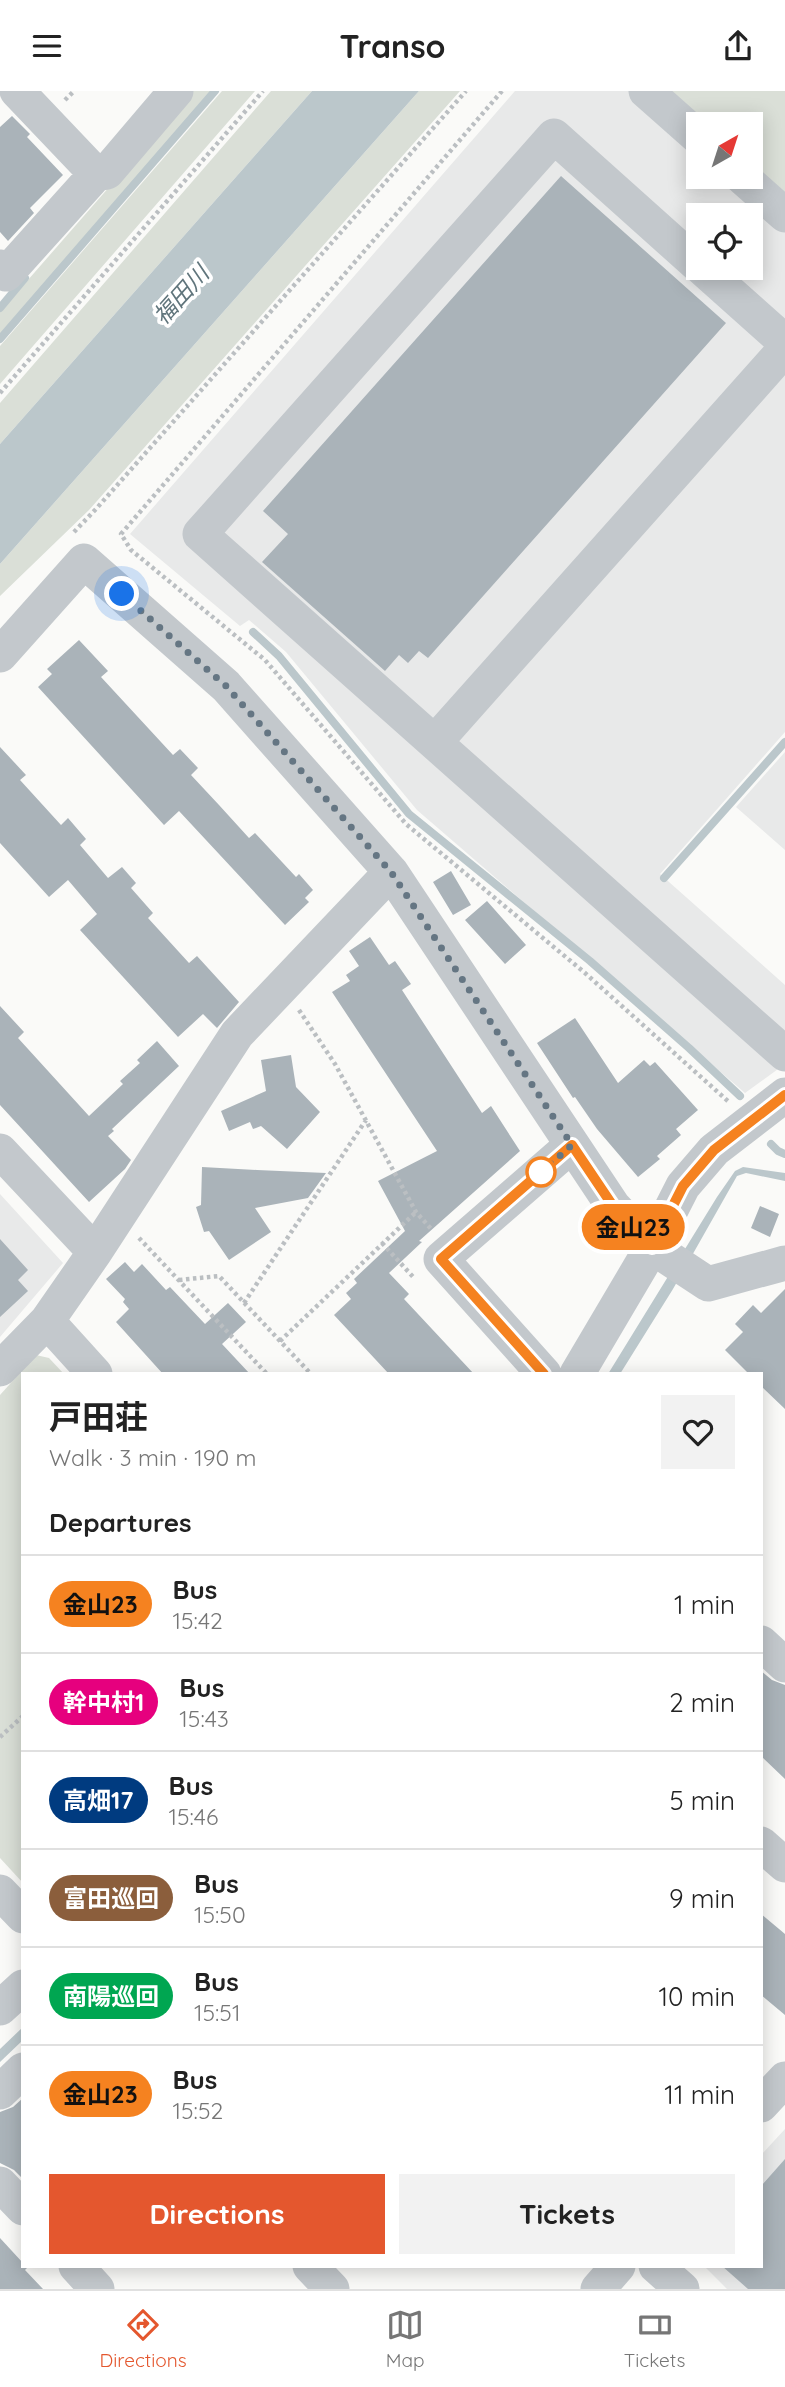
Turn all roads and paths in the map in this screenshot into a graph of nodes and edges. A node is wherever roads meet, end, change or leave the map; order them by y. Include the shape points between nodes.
1 (17, 91) edge
2 (176, 91) edge
3 (263, 91) edge
4 (466, 91) edge
5 (502, 91) edge
6 (646, 91) edge
7 (686, 126) edge
8 (96, 174) junction
9 (756, 189) edge
10 (785, 215) edge
11 (686, 254) edge
12 (0, 267) edge
13 (716, 280) edge
14 (785, 342) edge
15 (785, 349) edge
16 (0, 393) edge
17 (68, 538) dead end
18 (0, 655) edge
19 (435, 743) junction
20 (391, 872) junction
21 (292, 1000) dead end
22 (785, 1053) edge
23 (785, 1095) edge
24 (366, 1121) junction
25 (752, 1123) junction
26 (572, 1145) junction
27 (0, 1151) edge
28 (415, 1212) junction
29 (134, 1232) dead end
30 (438, 1236) dead end
31 (95, 1252) junction
32 (670, 1259) junction
33 (785, 1263) edge
34 (179, 1280) junction
35 (244, 1303) junction
36 (47, 1321) junction
37 (280, 1342) junction
38 (0, 1369) edge
39 (93, 1372) edge
40 (265, 1372) edge
41 (309, 1372) edge
42 (542, 1372) edge
43 (579, 1372) edge
44 (763, 1645) edge
45 (785, 1665) edge
46 (21, 1718) edge
47 (0, 1737) edge
48 (763, 1845) edge
49 (785, 1865) edge
50 (0, 1892) edge
51 (21, 1914) edge
52 (21, 1989) edge
53 (0, 2008) edge
54 (21, 2072) edge
55 (785, 2079) edge
56 (0, 2092) edge
57 (763, 2103) edge
58 (0, 2184) edge
59 (21, 2207) edge
60 (78, 2268) edge
61 (616, 2268) edge
62 (658, 2268) edge
63 (97, 2289) edge
64 (598, 2289) edge
65 (682, 2289) edge

1 - 8 street
2 - 8 street via 107,172
3 - 16 path
4 - 17 path
5 - 25 path via 121,534 131,550 265,660 405,824 586,973
6 - 7 street
8 - 12 street via 6,274
9 - 10 street
11 - 19 street via 554,136 200,534
13 - 14 street
15 - 19 street
18 - 20 street via 84,561 226,686
19 - 22 street
20 - 26 street
20 - 31 street via 237,1034
21 - 24 path
23 - 25 street
24 - 28 path
24 - 35 path
25 - 32 street via 714,1150 683,1186
26 - 32 street via 613,1206
26 - 42 street via 441,1259
27 - 31 street
28 - 30 path
28 - 37 path
29 - 34 path
31 - 36 street
32 - 33 street via 708,1284
32 - 43 street
34 - 35 path via 219,1276
34 - 40 path
35 - 37 path
36 - 38 street
36 - 39 street
37 - 41 path
44 - 45 street
46 - 47 path
48 - 49 street
50 - 51 street
52 - 53 street
54 - 56 street
55 - 57 street
58 - 59 street
60 - 63 street
61 - 64 street
62 - 65 street

